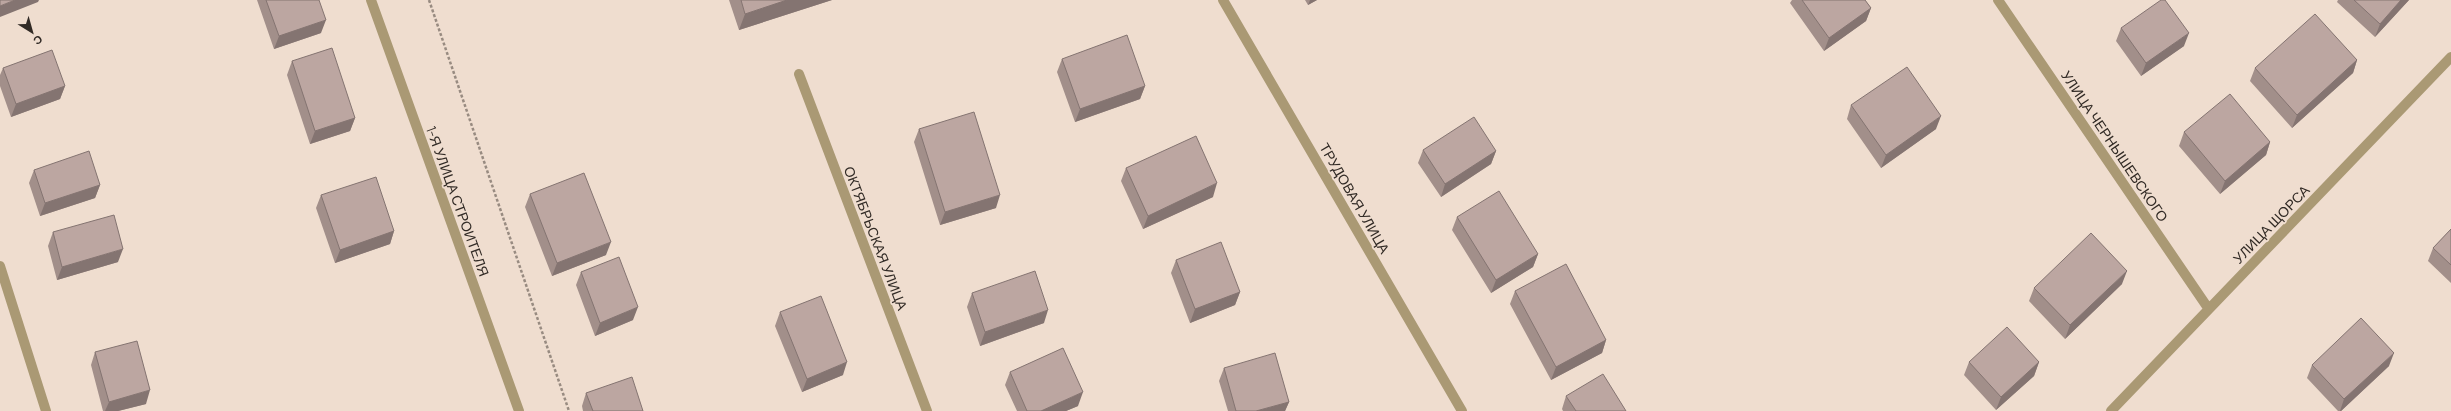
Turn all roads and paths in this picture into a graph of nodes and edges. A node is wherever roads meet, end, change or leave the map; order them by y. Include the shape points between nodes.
1 (371, 0) edge
2 (429, 0) edge
3 (1223, 0) edge
4 (1998, 0) edge
5 (2451, 57) edge
6 (800, 74) dead end
7 (0, 266) edge
8 (2208, 308) junction
9 (46, 411) edge
10 (519, 411) edge
11 (569, 411) edge
12 (927, 411) edge
13 (1462, 411) edge
14 (2111, 411) edge

1 - 10 street, 1-Я УЛИЦА СТРОИТЕЛЯ
2 - 11 path
3 - 13 street, ТРУДОВАЯ УЛИЦА
4 - 8 street, УЛИЦА ЧЕРНЫШЕВСКОГО
5 - 8 street, УЛИЦА ЩОРСА
6 - 12 street, ОКТЯБРЬСКАЯ УЛИЦА
7 - 9 street
8 - 14 street, УЛИЦА ЩОРСА

